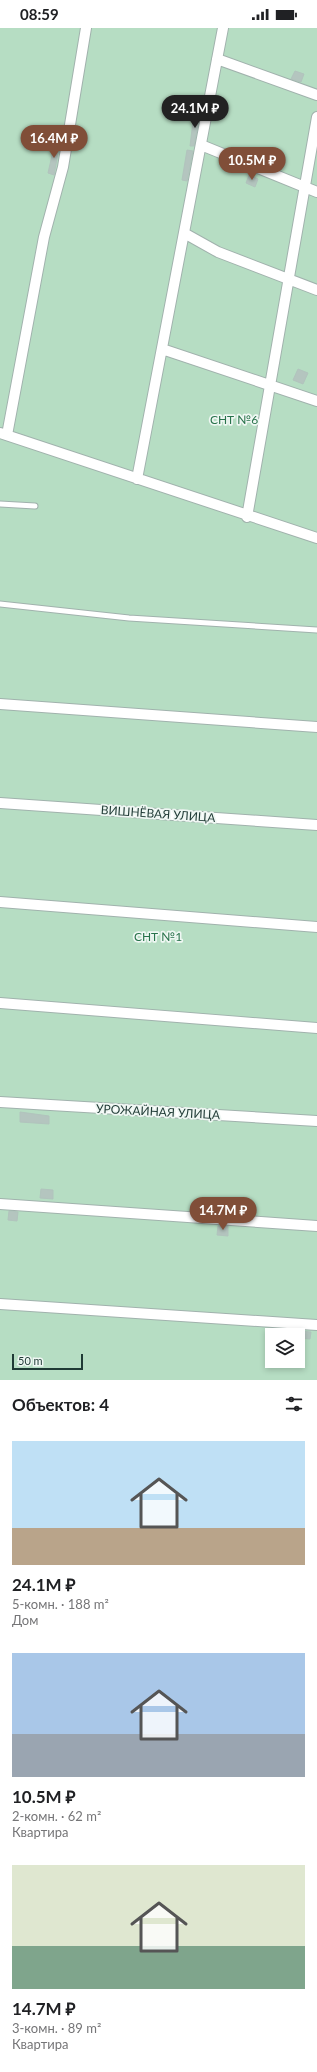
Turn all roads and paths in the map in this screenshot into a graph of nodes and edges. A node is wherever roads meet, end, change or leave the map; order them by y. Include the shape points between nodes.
1 (86, 28) edge
2 (223, 28) edge
3 (217, 59) junction
4 (317, 95) edge
5 (317, 117) edge
6 (201, 145) junction
7 (306, 187) junction
8 (317, 192) edge
9 (184, 233) junction
10 (290, 280) junction
11 (317, 290) edge
12 (162, 349) junction
13 (271, 384) junction
14 (317, 401) edge
15 (4, 434) edge
16 (137, 479) junction
17 (0, 504) edge
18 (35, 506) dead end
19 (247, 517) junction
20 (317, 538) edge
21 (0, 604) edge
22 (317, 630) edge
23 (0, 704) edge
24 (317, 727) edge
25 (0, 803) edge
26 (317, 825) edge
27 (0, 902) edge
28 (317, 927) edge
29 (0, 1003) edge
30 (317, 1028) edge
31 (0, 1102) edge
32 (317, 1120) edge
33 (0, 1204) edge
34 (317, 1226) edge
35 (0, 1304) edge
36 (317, 1325) edge

1 - 15 street via 63,167 44,237
2 - 3 street
3 - 4 street
3 - 6 street
5 - 7 street
6 - 7 street
6 - 9 street
7 - 8 street
7 - 10 street
9 - 10 street via 218,252
9 - 12 street
10 - 11 street
10 - 13 street
12 - 13 street
12 - 16 street
13 - 14 street
13 - 19 street
15 - 16 street
16 - 19 street
17 - 18 lane
19 - 20 street
21 - 22 lane via 129,618
23 - 24 street
25 - 26 street, ВИШНЁВАЯ УЛИЦА
27 - 28 street
29 - 30 street
31 - 32 street, УРОЖАЙНАЯ УЛИЦА
33 - 34 street
35 - 36 street

